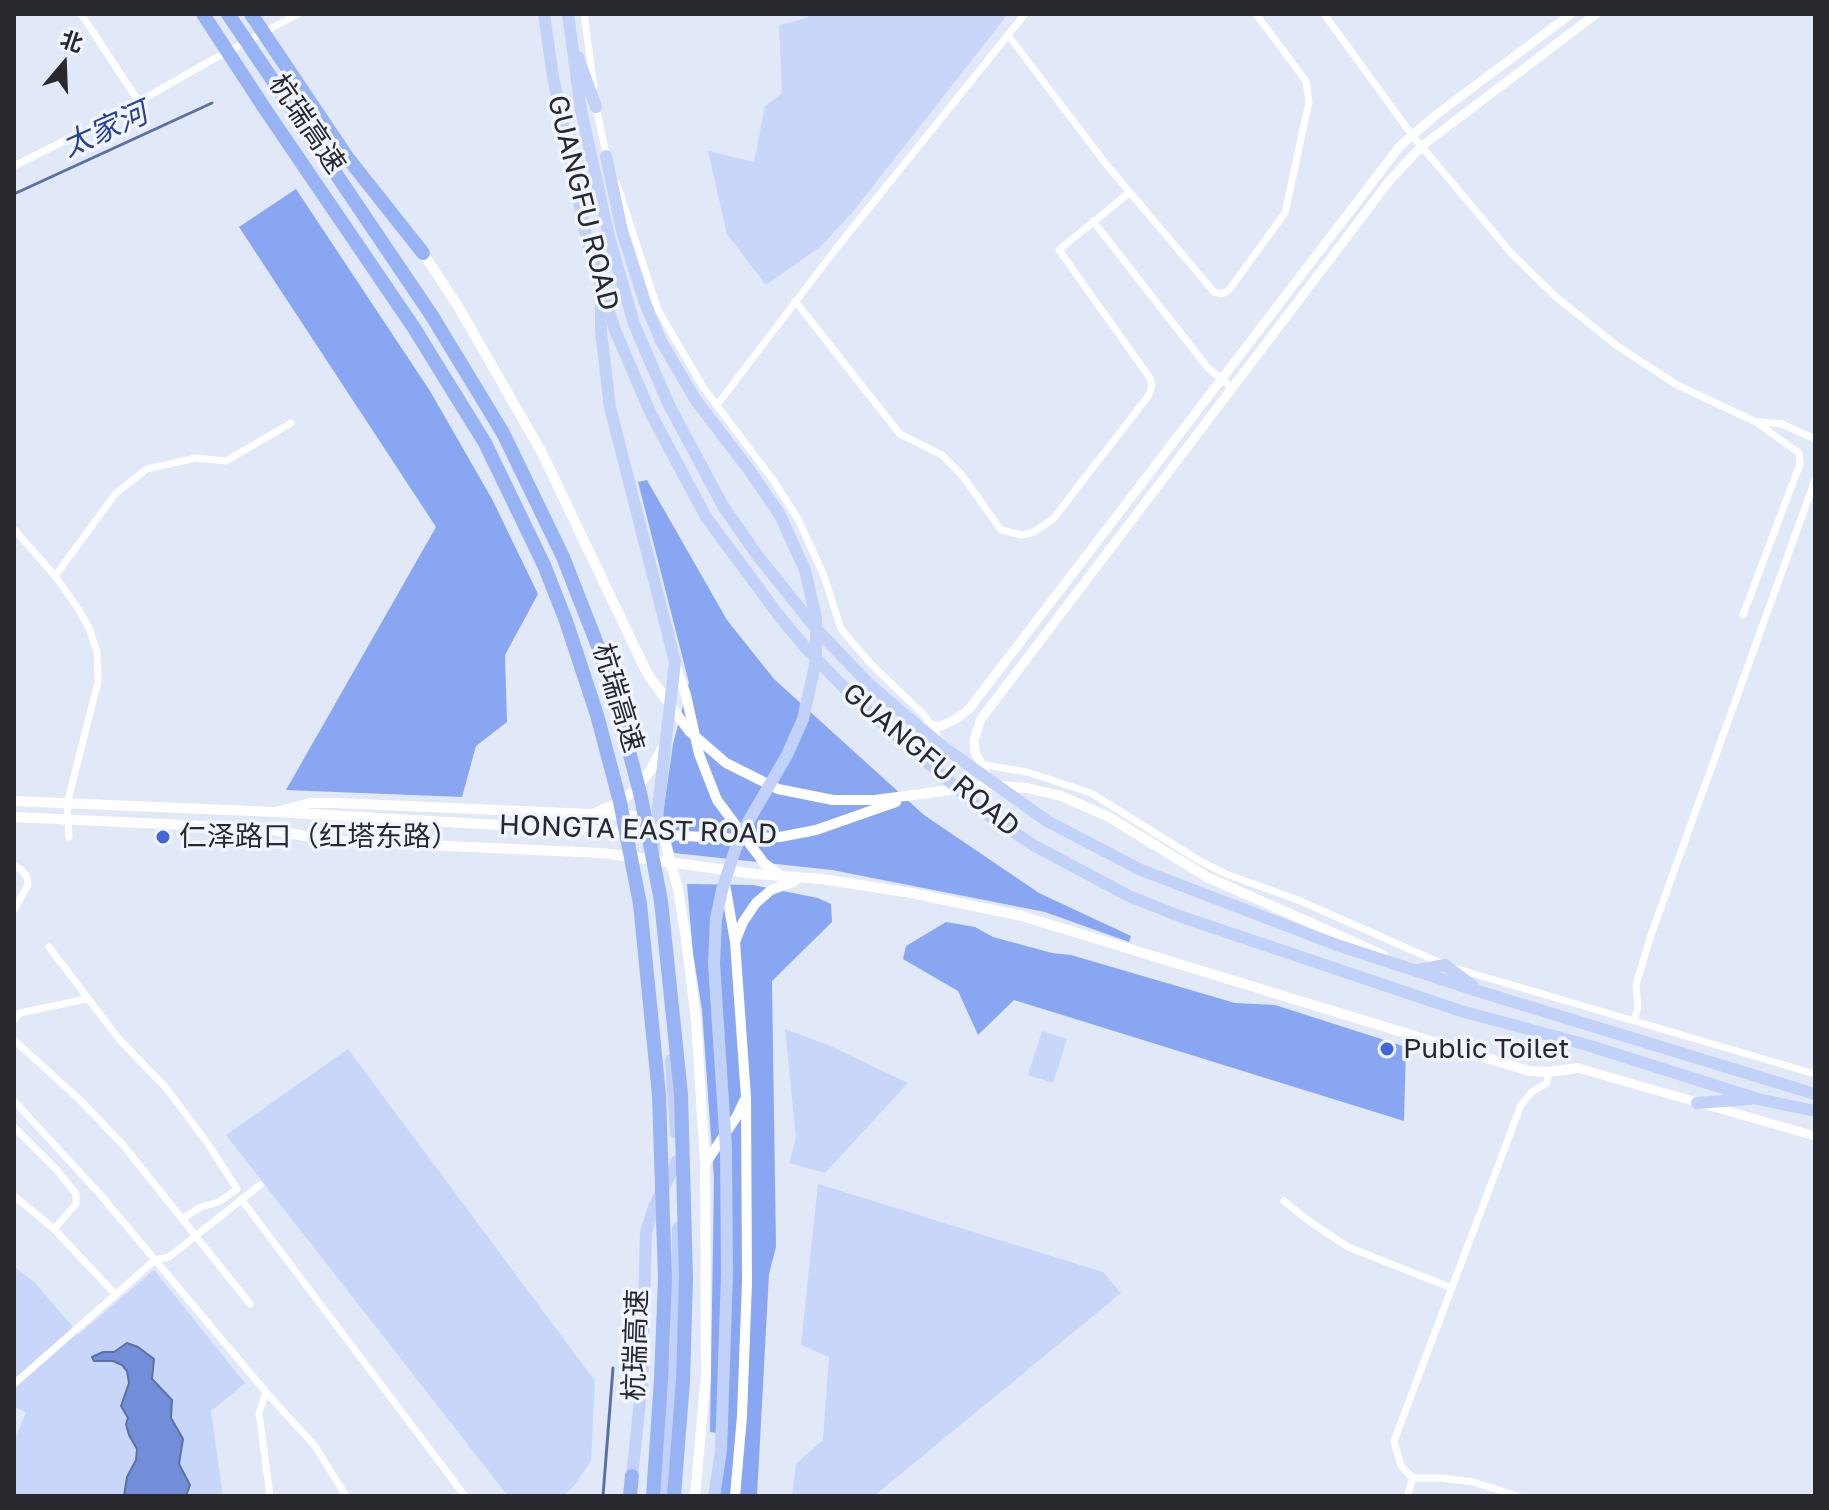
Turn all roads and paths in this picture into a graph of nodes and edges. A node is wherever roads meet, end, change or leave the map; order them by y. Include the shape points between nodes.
1 (81, 14) edge
2 (203, 14) edge
3 (228, 14) edge
4 (251, 14) edge
5 (298, 14) edge
6 (544, 14) edge
7 (568, 14) edge
8 (584, 14) edge
9 (1025, 14) edge
10 (1256, 14) edge
11 (1324, 14) edge
12 (1571, 14) edge
13 (1596, 14) edge
14 (1008, 35) junction
15 (571, 43) junction
16 (139, 102) junction
17 (596, 107) junction
18 (1412, 135) junction
19 (1422, 146) junction
20 (606, 156) junction
21 (14, 166) edge
22 (1130, 192) junction
23 (1093, 221) junction
24 (423, 253) joint
25 (601, 291) junction
26 (795, 301) junction
27 (1221, 380) junction
28 (1231, 387) junction
29 (717, 405) junction
30 (1756, 422) junction
31 (291, 423) dead end
32 (1176, 439) junction
33 (1815, 439) edge
34 (1187, 447) junction
35 (1815, 480) edge
36 (14, 529) edge
37 (55, 576) junction
38 (1045, 610) junction
39 (1743, 615) dead end
40 (1057, 619) junction
41 (675, 662) junction
42 (918, 726) junction
43 (933, 728) junction
44 (666, 741) junction
45 (946, 749) junction
46 (980, 764) junction
47 (996, 785) junction
48 (920, 794) junction
49 (14, 801) edge
50 (67, 804) junction
51 (276, 812) junction
52 (586, 815) junction
53 (14, 817) edge
54 (658, 817) junction
55 (68, 820) junction
56 (69, 837) dead end
57 (652, 860) junction
58 (671, 863) junction
59 (14, 866) edge
60 (722, 869) junction
61 (781, 876) junction
62 (812, 879) junction
63 (14, 910) edge
64 (735, 942) junction
65 (49, 947) dead end
66 (1445, 965) junction
67 (1415, 970) junction
68 (1481, 992) junction
69 (86, 999) junction
70 (14, 1020) edge
71 (1634, 1020) junction
72 (14, 1040) edge
73 (1578, 1068) joint
74 (1548, 1072) junction
75 (1815, 1074) edge
76 (1815, 1094) edge
77 (746, 1097) junction
78 (1758, 1099) junction
79 (14, 1101) edge
80 (1697, 1103) junction
81 (1815, 1111) edge
82 (14, 1127) edge
83 (1815, 1136) edge
84 (677, 1161) junction
85 (705, 1164) junction
86 (260, 1185) dead end
87 (14, 1196) edge
88 (241, 1199) junction
89 (1284, 1201) dead end
90 (182, 1219) junction
91 (54, 1229) junction
92 (195, 1236) junction
93 (155, 1260) junction
94 (1452, 1288) junction
95 (115, 1294) junction
96 (250, 1304) dead end
97 (14, 1384) edge
98 (266, 1392) junction
99 (632, 1476) joint
100 (1413, 1478) junction
101 (270, 1496) edge
102 (346, 1496) edge
103 (465, 1496) edge
104 (630, 1496) edge
105 (653, 1496) edge
106 (663, 1496) edge
107 (674, 1496) edge
108 (695, 1496) edge
109 (714, 1496) edge
110 (735, 1496) edge
111 (1407, 1496) edge
112 (1518, 1496) edge

1 - 16 street
2 - 105 highway, 杭瑞高速 via 465,408 539,554 590,691 633,866 656,1046 665,1278
3 - 107 highway, 杭瑞高速 via 432,316 496,421 563,557 618,709 661,901 681,1094 685,1291
4 - 24 highway via 356,170
5 - 16 street
6 - 25 main road, GUANGFU ROAD via 572,180
7 - 15 main road, GUANGFU ROAD
8 - 17 street
9 - 14 street
10 - 22 street via 1306,81 1309,102 1285,213 1229,290 1214,292
11 - 18 street
12 - 18 street
13 - 19 street
14 - 22 street
14 - 26 street
15 - 17 main road
15 - 42 main road, GUANGFU ROAD via 609,237 634,324 669,405 723,506 757,555 818,631
16 - 21 street
17 - 20 street
18 - 19 street
18 - 27 street
19 - 28 street
19 - 30 street via 1512,254 1556,297 1677,385
20 - 29 street via 658,310
20 - 109 main road via 622,231 650,315 682,380 780,515 805,570 816,618 816,661 803,719 741,836 722,890 714,947 726,1148 727,1274 721,1451
22 - 23 street
23 - 26 street via 1059,250 1152,386 1053,519 1034,532 1001,530 942,455 900,434
23 - 27 street
24 - 48 main road via 518,409 647,673 680,720 709,750 744,774 802,796 861,801
25 - 41 main road via 610,407
25 - 78 main road, GUANGFU ROAD via 651,414 706,517 742,568 855,699 988,815 1129,896 1182,917 1461,1011
26 - 29 street
27 - 28 street
27 - 32 street
28 - 34 street
29 - 43 street via 798,519 841,629
30 - 33 street via 1782,424
30 - 39 street via 1799,453 1800,464
31 - 37 street via 226,461 196,458 147,469 116,493
32 - 34 street
32 - 38 street
34 - 40 street
35 - 71 street via 1651,935 1636,985
36 - 37 street
37 - 50 street via 89,628 97,652 98,682
38 - 40 street
38 - 43 street via 969,709
40 - 46 street via 981,719 974,740
41 - 44 main road
41 - 61 main road via 717,800 764,863
42 - 43 street
42 - 45 main road, GUANGFU ROAD
43 - 45 street
44 - 52 main road via 636,789 609,808
44 - 54 main road
45 - 46 street
45 - 47 main road, GUANGFU ROAD
46 - 47 street
46 - 66 street via 1027,772 1091,793 1213,868
47 - 67 main road, GUANGFU ROAD via 1047,821 1141,870 1258,917
48 - 51 main road, HONGTA EAST ROAD via 816,830 756,839
48 - 67 main road via 1001,785 1061,796 1109,817 1198,872
49 - 50 main road, HONGTA EAST ROAD
50 - 51 main road, HONGTA EAST ROAD
50 - 55 street
51 - 52 main road via 337,803
52 - 54 main road
53 - 55 main road, HONGTA EAST ROAD
54 - 57 main road
54 - 58 main road
55 - 56 street
55 - 57 main road, HONGTA EAST ROAD via 268,829 326,840
57 - 58 main road, HONGTA EAST ROAD
57 - 84 main road
58 - 60 main road, HONGTA EAST ROAD
58 - 85 main road via 696,1019
59 - 63 street via 22,870 28,885
60 - 61 main road, HONGTA EAST ROAD
60 - 64 main road
61 - 62 main road, HONGTA EAST ROAD
62 - 64 main road via 785,883 756,903
62 - 74 main road, HONGTA EAST ROAD via 1022,916
64 - 77 main road
65 - 69 street
66 - 67 main road
66 - 68 main road
66 - 71 street
67 - 68 main road, GUANGFU ROAD
68 - 76 main road, GUANGFU ROAD
69 - 70 street via 20,1013
69 - 90 street via 167,1089 237,1189
71 - 75 street
72 - 90 street via 123,1145
73 - 74 main road, HONGTA EAST ROAD
73 - 80 street
74 - 94 street via 1547,1083 1521,1105
77 - 85 main road
77 - 110 main road via 747,1297
78 - 80 main road
78 - 81 main road, GUANGFU ROAD
79 - 93 street
80 - 83 street
82 - 91 street via 76,1194 76,1204
84 - 99 main road via 646,1232 642,1382
84 - 106 main road via 676,1345
85 - 108 main road via 706,1374
86 - 88 street
87 - 91 street
88 - 92 street
88 - 103 street
89 - 94 street via 1348,1247
90 - 92 street
91 - 95 street
92 - 93 street via 169,1257
92 - 96 street
93 - 95 street
93 - 98 street
94 - 100 street via 1394,1441 1401,1466
95 - 97 street
98 - 101 street via 259,1413
98 - 102 street via 315,1446
99 - 104 highway
100 - 111 street
100 - 112 street via 1473,1482

